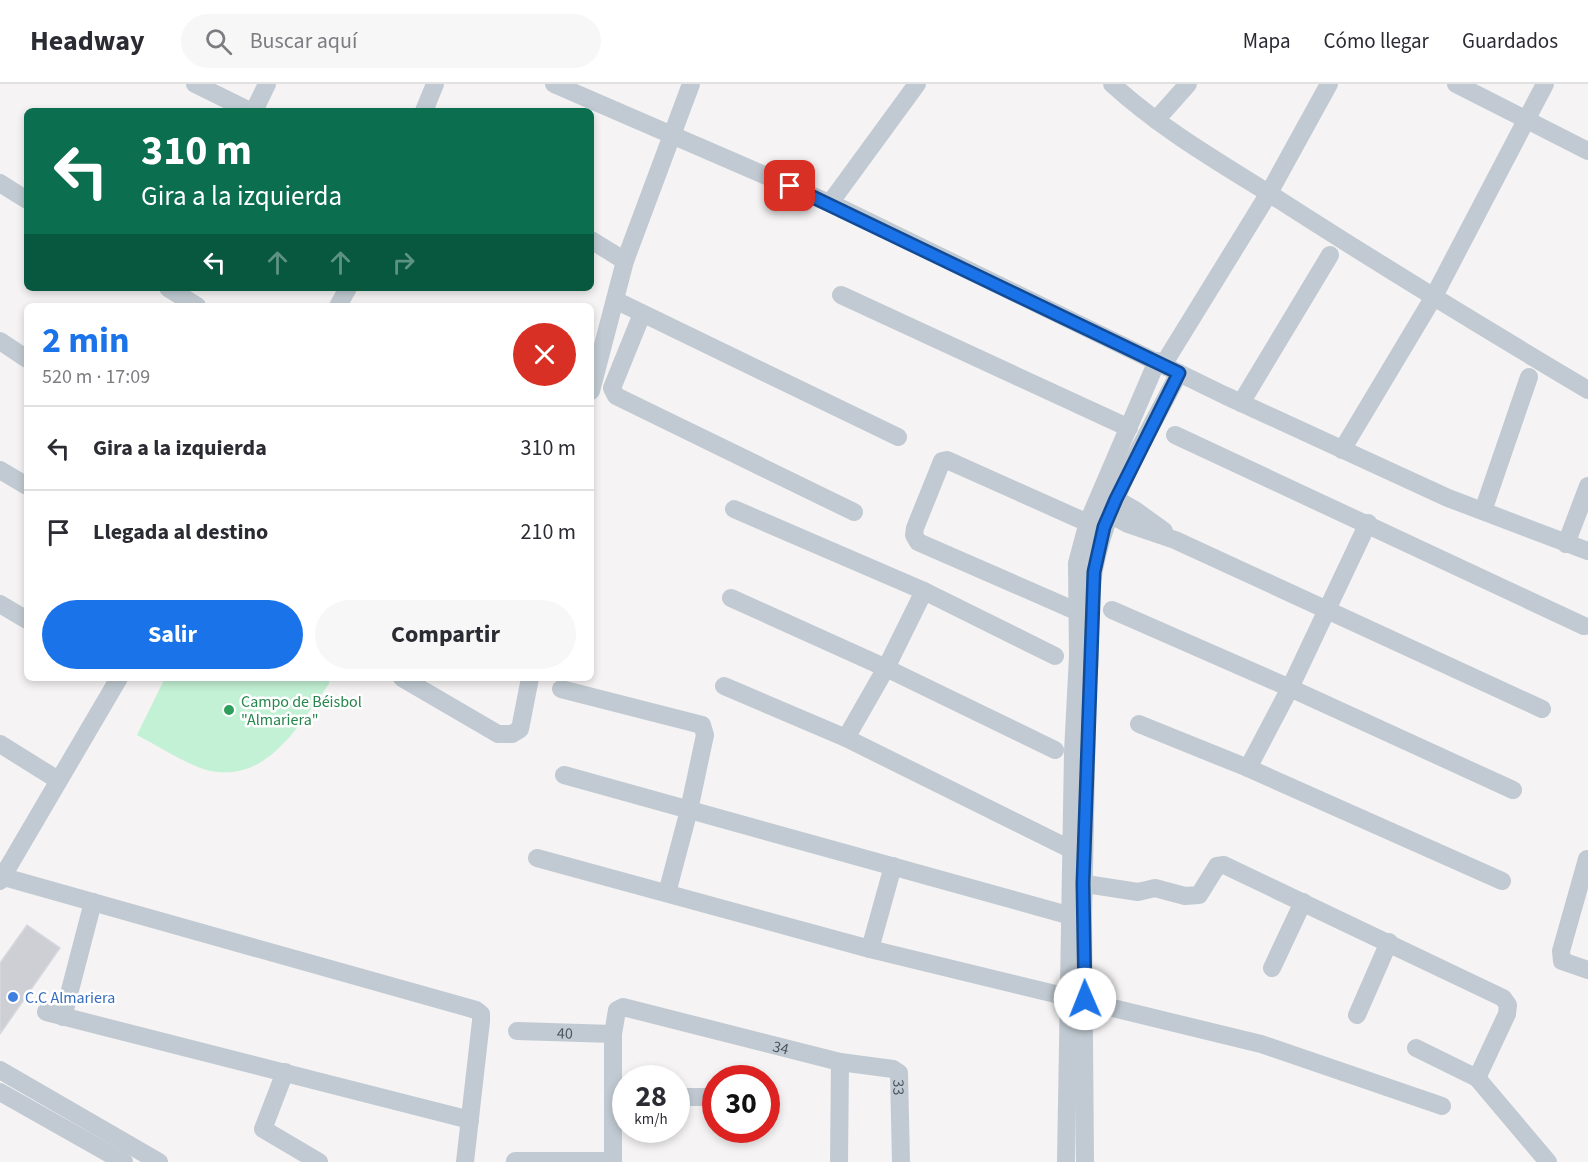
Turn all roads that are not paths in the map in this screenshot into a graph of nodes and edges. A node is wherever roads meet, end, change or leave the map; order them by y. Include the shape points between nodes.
1 (195, 84) edge
2 (267, 84) edge
3 (435, 84) edge
4 (554, 84) edge
5 (691, 84) edge
6 (917, 84) edge
7 (1112, 84) edge
8 (1188, 84) edge
9 (1329, 84) edge
10 (1456, 84) edge
11 (1545, 84) edge
12 (246, 108) edge
13 (254, 108) edge
14 (425, 108) edge
15 (1156, 120) junction
16 (1526, 120) junction
17 (671, 133) junction
18 (1588, 151) edge
19 (0, 183) edge
20 (1269, 193) junction
21 (24, 198) edge
22 (830, 203) junction
23 (594, 242) edge
24 (1330, 255) dead end
25 (625, 261) junction
26 (173, 291) edge
27 (841, 295) dead end
28 (1433, 298) junction
29 (615, 300) junction
30 (192, 303) edge
31 (642, 314) junction
32 (0, 342) edge
33 (24, 357) edge
34 (1166, 366) junction
35 (594, 374) edge
36 (1529, 377) dead end
37 (1588, 390) edge
38 (1241, 403) junction
39 (1129, 428) junction
40 (1175, 435) dead end
41 (898, 437) dead end
42 (1342, 450) junction
43 (0, 470) edge
44 (24, 484) edge
45 (1588, 486) edge
46 (734, 509) dead end
47 (1103, 509) junction
48 (854, 512) dead end
49 (1483, 512) junction
50 (1368, 523) junction
51 (1566, 544) junction
52 (1588, 552) edge
53 (924, 591) junction
54 (731, 598) dead end
55 (0, 603) edge
56 (1112, 610) dead end
57 (1076, 611) junction
58 (1326, 611) junction
59 (24, 618) edge
60 (1584, 626) dead end
61 (1054, 656) dead end
62 (886, 668) junction
63 (117, 681) edge
64 (407, 681) edge
65 (529, 681) edge
66 (724, 686) dead end
67 (1290, 688) junction
68 (561, 689) dead end
69 (1542, 709) dead end
70 (1139, 724) dead end
71 (846, 738) junction
72 (0, 744) edge
73 (1055, 750) dead end
74 (1248, 768) junction
75 (564, 775) dead end
76 (58, 780) junction
77 (1513, 790) dead end
78 (689, 810) junction
79 (1078, 851) junction
80 (537, 858) dead end
81 (1587, 859) edge
82 (893, 866) junction
83 (1, 878) edge
84 (1502, 881) dead end
85 (1077, 883) junction
86 (667, 893) junction
87 (93, 902) junction
88 (1304, 902) junction
89 (1077, 918) junction
90 (1389, 942) junction
91 (870, 949) junction
92 (1272, 968) dead end
93 (1588, 970) edge
94 (1077, 998) junction
95 (1357, 1015) dead end
96 (517, 1030) dead end
97 (613, 1034) junction
98 (1416, 1048) dead end
99 (840, 1062) junction
100 (616, 1065) edge
101 (0, 1070) edge
102 (285, 1072) junction
103 (1477, 1078) junction
104 (0, 1092) edge
105 (1442, 1106) dead end
106 (470, 1120) junction
107 (615, 1143) edge
108 (515, 1161) edge
109 (124, 1162) edge
110 (159, 1162) edge
111 (319, 1162) edge
112 (465, 1162) edge
113 (613, 1162) edge
114 (839, 1162) edge
115 (901, 1162) edge
116 (1066, 1162) edge
117 (1085, 1162) edge
118 (1548, 1162) edge

1 - 12 street
2 - 13 street
3 - 14 street
4 - 17 street
5 - 17 street
6 - 22 street
7 - 15 street
8 - 15 street
9 - 20 street
10 - 16 street
11 - 16 street
15 - 20 street
16 - 18 street
16 - 28 street
17 - 22 street
17 - 25 street
19 - 21 street
20 - 28 street
20 - 34 street
22 - 34 street
23 - 25 street
24 - 38 street
25 - 29 street
26 - 30 street
27 - 39 street
28 - 37 street
28 - 42 street
29 - 31 street
29 - 35 street
31 - 41 street
31 - 48 street via 612,388 616,396
32 - 33 street
34 - 38 street
34 - 39 street
34 - 47 street
36 - 49 street
38 - 42 street
39 - 47 street
40 - 50 street
42 - 49 street
43 - 44 street
45 - 51 street
46 - 53 street
47 - 57 street via 1077,563
47 - 57 street via 947,460 942,461 914,535 918,542
47 - 58 street via 1128,524 1175,540
47 - 79 street via 1094,572
49 - 51 street
50 - 58 street
50 - 60 street
51 - 52 street
53 - 61 street
53 - 62 street
54 - 62 street
55 - 59 street
56 - 67 street
57 - 79 street
58 - 67 street
58 - 69 street
62 - 71 street
62 - 73 street
63 - 76 street
64 - 65 street via 498,734 505,734 520,729
66 - 71 street
67 - 74 street
67 - 77 street
68 - 78 street via 702,725 705,735
70 - 74 street
71 - 79 street
72 - 76 street
74 - 84 street
75 - 78 street
76 - 83 street
78 - 82 street
78 - 86 street
79 - 85 street
80 - 86 street
81 - 93 street via 1561,951 1562,961
82 - 89 street
82 - 91 street
83 - 87 street
85 - 88 street via 1138,892 1155,888 1192,896 1199,895 1217,866 1224,865
85 - 89 street
86 - 91 street
87 - 102 street via 54,1014
87 - 106 street via 476,1010 481,1021
88 - 90 street
88 - 92 street
89 - 94 street
90 - 95 street
90 - 103 street via 1503,998 1508,1005
91 - 94 street
94 - 105 street via 1261,1044
94 - 116 street
94 - 117 street
96 - 97 street, 40
97 - 99 street, 34 via 617,1010 623,1007
97 - 100 street
98 - 103 street
99 - 114 street
99 - 115 street, 33 via 899,1073
101 - 110 street
102 - 106 street
102 - 111 street via 263,1129
103 - 118 street
104 - 109 street
106 - 112 street
107 - 113 street
108 - 113 street

